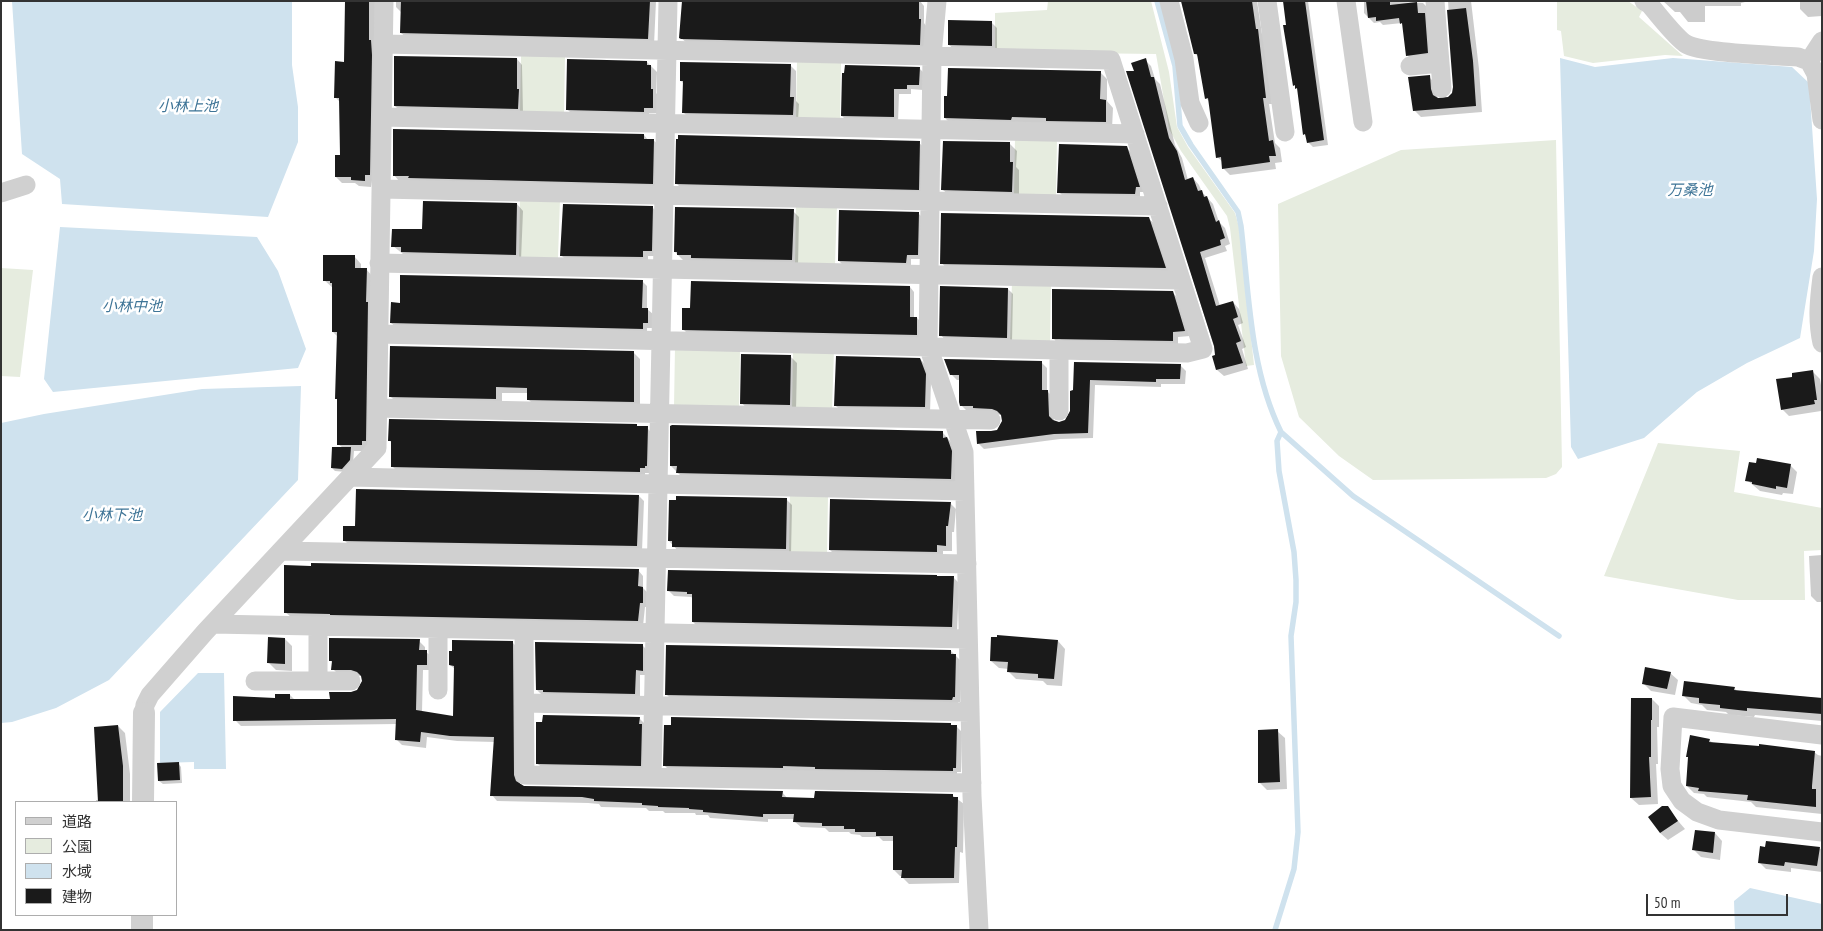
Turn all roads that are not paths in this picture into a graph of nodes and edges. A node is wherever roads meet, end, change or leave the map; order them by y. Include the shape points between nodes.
1 (384, 1) edge
2 (668, 1) edge
3 (937, 1) edge
4 (1169, 1) edge
5 (1267, 1) edge
6 (1346, 1) edge
7 (1435, 1) edge
8 (1644, 1) edge
9 (1822, 41) edge
10 (383, 44) junction
11 (667, 50) junction
12 (932, 56) junction
13 (1809, 61) junction
14 (1440, 63) junction
15 (1410, 66) dead end
16 (1442, 88) dead end
17 (382, 117) junction
18 (1822, 120) edge
19 (1363, 122) dead end
20 (1199, 123) dead end
21 (665, 124) junction
22 (931, 130) junction
23 (1285, 132) dead end
24 (1135, 134) junction
25 (26, 184) dead end
26 (381, 189) junction
27 (1, 193) edge
28 (664, 196) junction
29 (930, 202) junction
30 (1158, 206) junction
31 (379, 263) junction
32 (662, 269) junction
33 (929, 274) junction
34 (1822, 278) edge
35 (1182, 280) junction
36 (378, 334) junction
37 (661, 340) junction
38 (1822, 343) edge
39 (928, 346) junction
40 (1059, 350) junction
41 (377, 408) junction
42 (1059, 411) dead end
43 (660, 413) junction
44 (952, 419) junction
45 (991, 420) dead end
46 (350, 477) junction
47 (658, 484) junction
48 (965, 492) junction
49 (281, 551) junction
50 (656, 558) junction
51 (966, 564) junction
52 (213, 624) junction
53 (318, 626) junction
54 (438, 629) junction
55 (524, 630) junction
56 (655, 633) junction
57 (968, 639) junction
58 (255, 681) dead end
59 (350, 681) dead end
60 (311, 685) junction
61 (438, 690) dead end
62 (524, 703) junction
63 (653, 706) junction
64 (970, 712) junction
65 (144, 713) joint
66 (1822, 736) edge
67 (652, 777) junction
68 (972, 783) junction
69 (143, 801) edge
70 (1822, 832) edge
71 (142, 916) edge
72 (142, 930) edge
73 (979, 930) edge

1 - 10 street
2 - 11 street
3 - 12 street
4 - 20 street via 1184,59 1190,103
5 - 23 street
6 - 19 street
7 - 14 street
8 - 13 street via 1686,44
9 - 13 street
10 - 11 street
10 - 17 street
11 - 12 street
11 - 21 street
12 - 22 street
12 - 24 street via 1111,60
13 - 18 street via 1816,74
14 - 15 street
14 - 16 street
17 - 21 street
17 - 26 street
21 - 22 street
21 - 28 street
22 - 24 street
22 - 29 street
24 - 30 street
25 - 27 street
26 - 28 street
26 - 31 street
28 - 29 street
28 - 32 street
29 - 30 street
29 - 33 street
30 - 35 street
31 - 32 street
31 - 36 street
32 - 33 street
32 - 37 street
33 - 35 street
33 - 39 street
34 - 38 street via 1818,309
35 - 40 street via 1203,348 1188,353
36 - 37 street
36 - 41 street
37 - 39 street
37 - 43 street
39 - 40 street
39 - 44 street
40 - 42 street
41 - 43 street
41 - 46 street via 377,448
43 - 44 street
43 - 47 street
44 - 45 street
44 - 48 street via 964,452
46 - 47 street
46 - 49 street
47 - 48 street
47 - 50 street
48 - 51 street
49 - 50 street
49 - 52 street
50 - 51 street
50 - 56 street
51 - 57 street
52 - 53 street
52 - 65 street via 150,696
53 - 54 street
53 - 60 street
54 - 55 street
54 - 61 street
55 - 56 street
55 - 62 street
56 - 57 street
56 - 63 street
57 - 64 street
58 - 60 street
59 - 60 street
62 - 63 street
62 - 67 street via 525,775
63 - 64 street
63 - 67 street
64 - 68 street
65 - 69 street
66 - 70 street via 1673,718 1670,769 1672,786 1682,801 1697,812 1719,820
67 - 68 street
68 - 73 street
71 - 72 street

